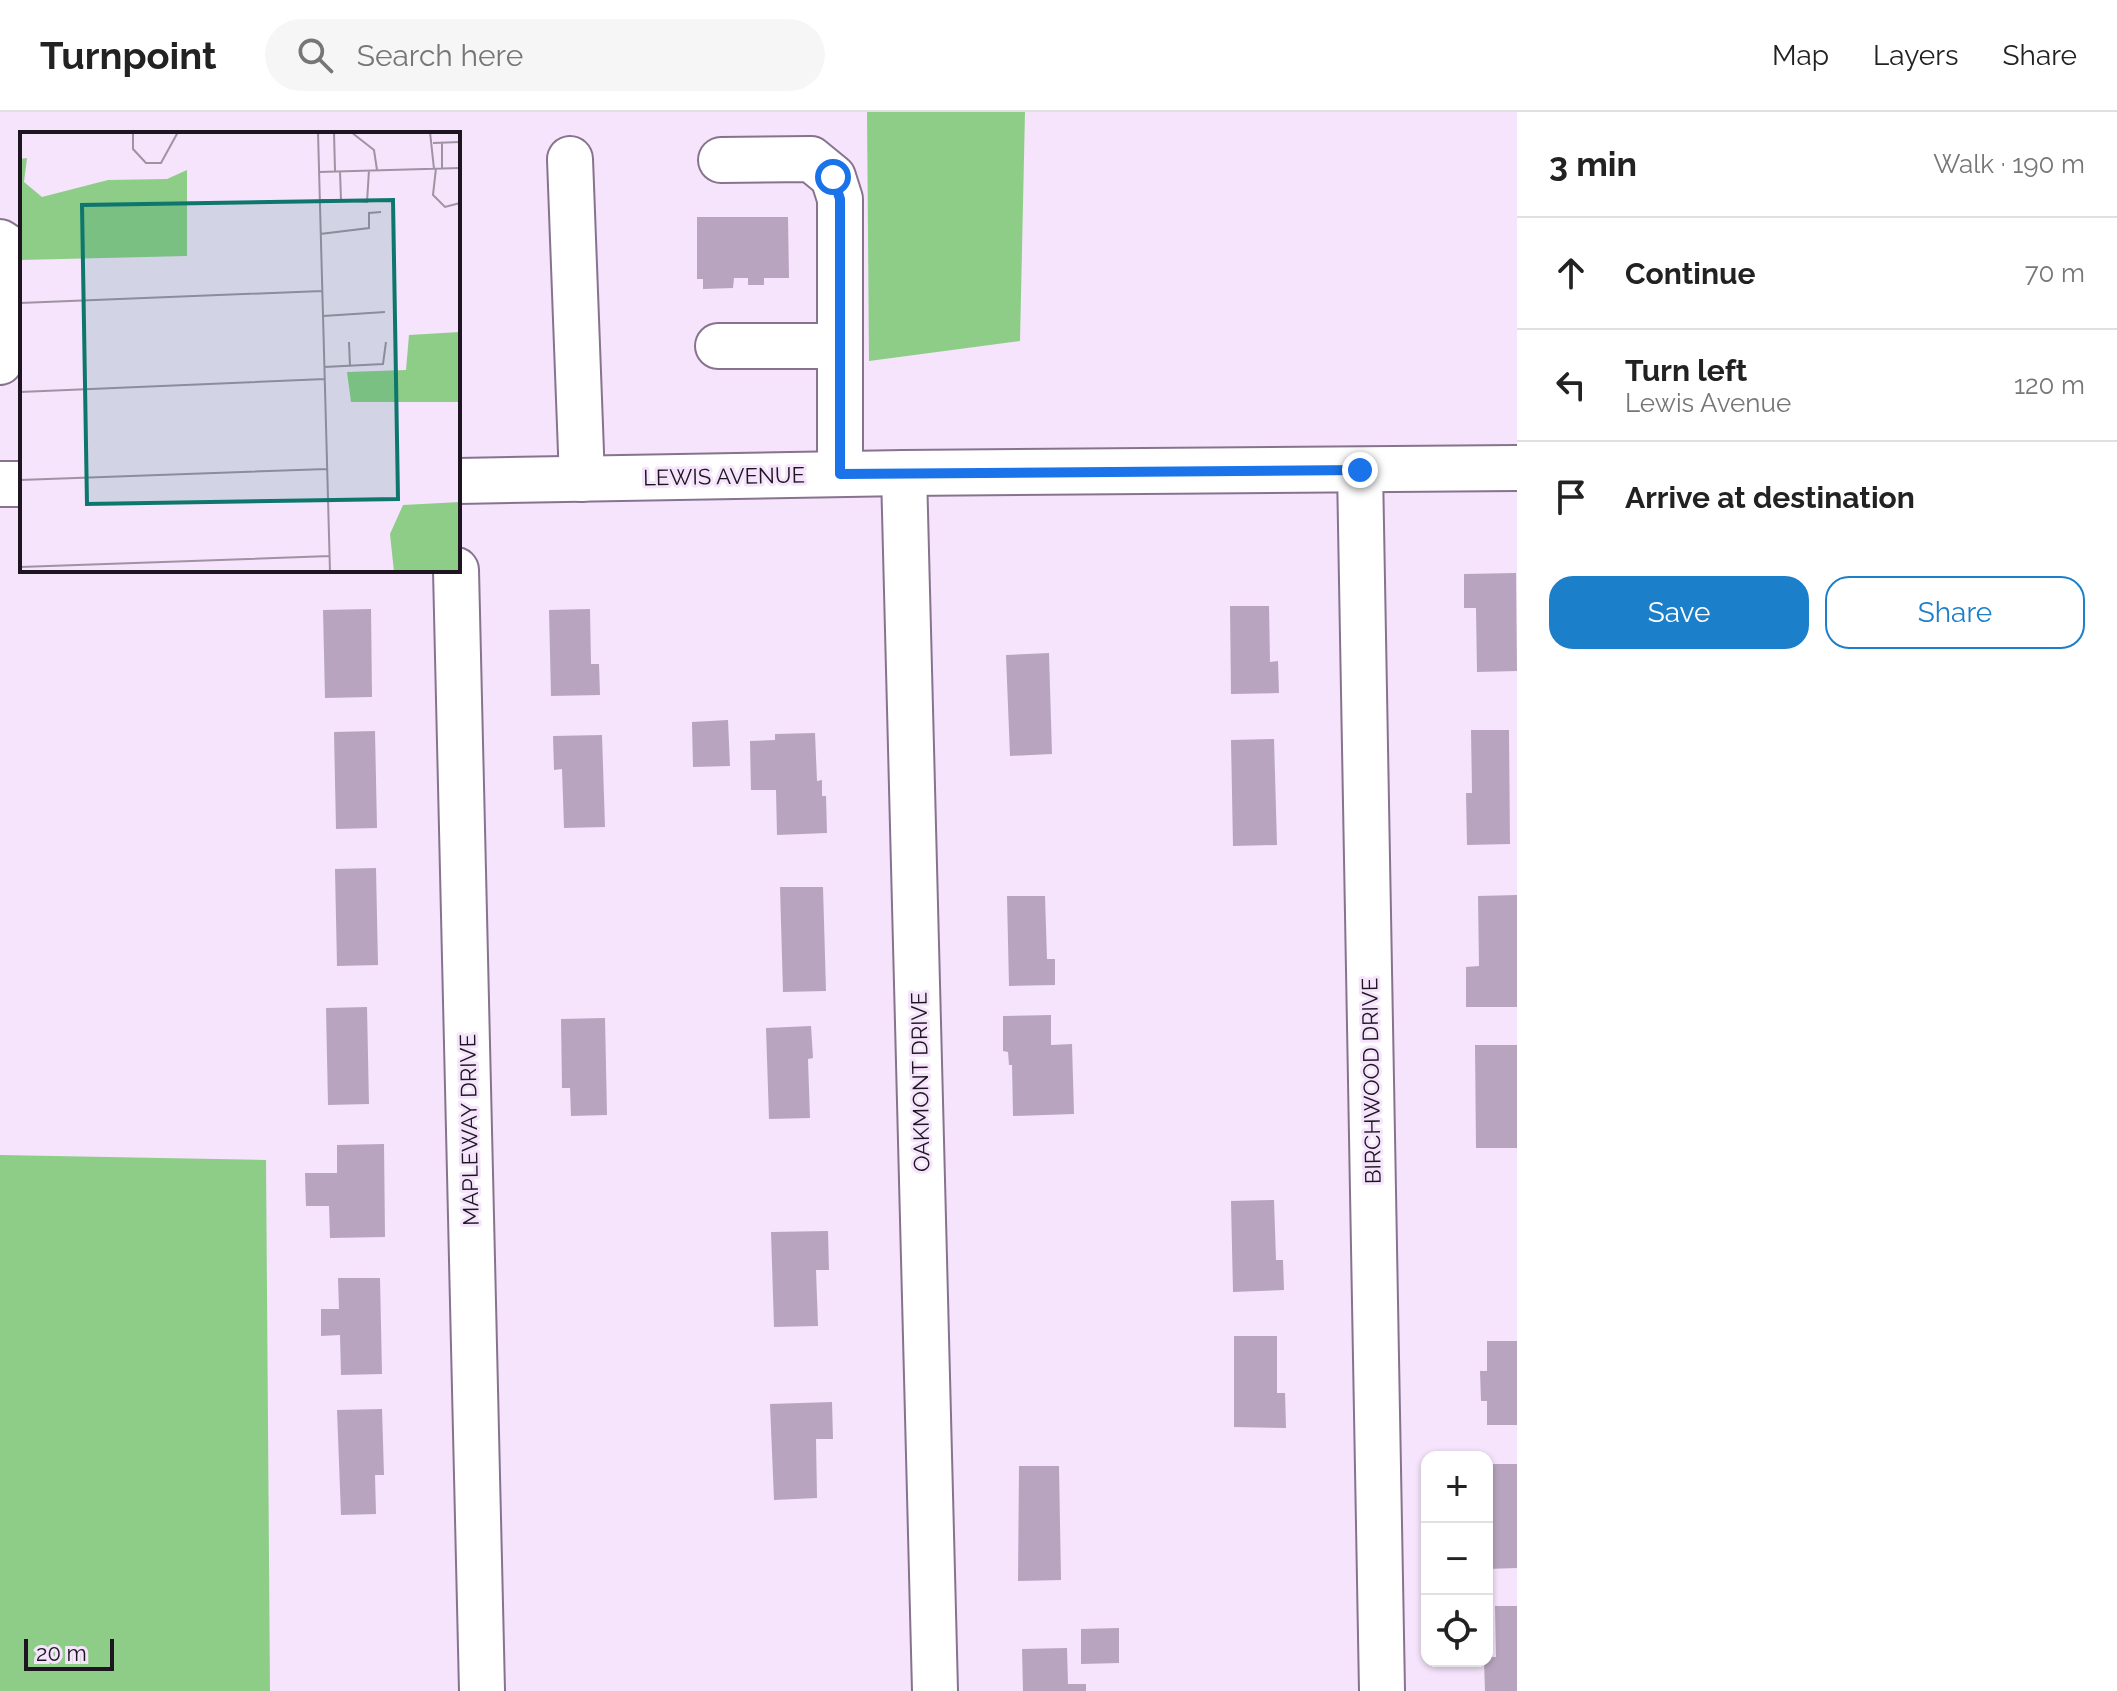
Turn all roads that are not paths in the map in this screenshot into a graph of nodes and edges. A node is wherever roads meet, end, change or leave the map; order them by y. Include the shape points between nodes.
1 (570, 159) dead end
2 (721, 160) dead end
3 (0, 242) edge
4 (718, 346) dead end
5 (839, 346) junction
6 (0, 362) edge
7 (1517, 468) edge
8 (1360, 470) junction
9 (904, 473) junction
10 (840, 474) junction
11 (582, 479) junction
12 (460, 481) edge
13 (456, 572) edge
14 (482, 1691) edge
15 (935, 1691) edge
16 (1382, 1691) edge

1 - 11 street
2 - 5 street via 811,159 833,177 840,199
3 - 6 street via 6,246 12,298
4 - 5 street
5 - 10 street
7 - 8 street, LEWIS AVENUE
8 - 9 street, LEWIS AVENUE
8 - 16 street, BIRCHWOOD DRIVE
9 - 10 street, LEWIS AVENUE
9 - 15 street, OAKMONT DRIVE
10 - 11 street, LEWIS AVENUE
11 - 12 street, LEWIS AVENUE
13 - 14 street, MAPLEWAY DRIVE

